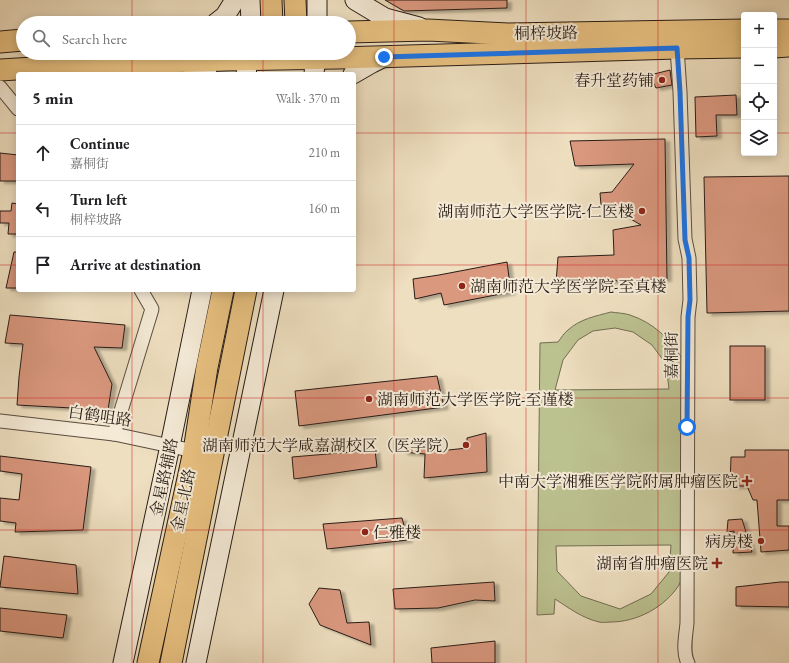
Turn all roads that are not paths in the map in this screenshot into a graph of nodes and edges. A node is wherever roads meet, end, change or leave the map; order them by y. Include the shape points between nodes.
1 (235, 0) edge
2 (250, 0) edge
3 (272, 0) edge
4 (295, 0) edge
5 (317, 0) edge
6 (355, 0) edge
7 (225, 16) edge
8 (251, 16) edge
9 (272, 16) edge
10 (296, 16) edge
11 (317, 16) edge
12 (428, 30) junction
13 (741, 30) edge
14 (777, 30) edge
15 (789, 30) edge
16 (356, 32) edge
17 (16, 41) edge
18 (0, 42) edge
19 (789, 46) edge
20 (741, 47) edge
21 (777, 47) edge
22 (677, 48) junction
23 (384, 57) junction
24 (356, 59) edge
25 (343, 60) edge
26 (184, 61) junction
27 (248, 62) edge
28 (269, 62) edge
29 (293, 62) edge
30 (315, 62) edge
31 (0, 70) edge
32 (203, 72) edge
33 (356, 72) edge
34 (0, 88) edge
35 (16, 107) edge
36 (142, 292) edge
37 (202, 292) edge
38 (223, 292) edge
39 (246, 292) edge
40 (274, 292) edge
41 (0, 421) edge
42 (114, 434) junction
43 (170, 446) junction
44 (194, 451) junction
45 (123, 663) edge
46 (148, 663) edge
47 (171, 663) edge
48 (196, 663) edge
49 (688, 663) edge

1 - 7 street
2 - 8 street
3 - 9 main road
4 - 10 main road
5 - 11 street
6 - 12 street via 385,18
12 - 13 main road, 桐梓坡路 via 508,34
12 - 16 main road, 桐梓坡路
14 - 15 main road
17 - 18 main road
19 - 21 main road
20 - 22 main road, 桐梓坡路
22 - 23 main road, 桐梓坡路
22 - 49 street, 嘉桐街 via 690,300 685,649
23 - 24 main road, 桐梓坡路
23 - 33 street
25 - 30 main road, 桐梓坡路
26 - 27 main road, 桐梓坡路
26 - 31 main road, 桐梓坡路
26 - 32 street
27 - 28 main road, 桐梓坡路
28 - 29 main road, 桐梓坡路
29 - 30 main road, 桐梓坡路
34 - 35 street
36 - 42 street via 152,309
37 - 43 street, 金星路辅路
38 - 44 main road, 金星北路 via 207,367
39 - 47 main road, 金星北路
40 - 48 street
41 - 42 street, 白鹤咀路
42 - 43 street, 白鹤咀路
43 - 44 street, 白鹤咀路
43 - 45 street, 金星路辅路
44 - 46 main road, 金星北路

